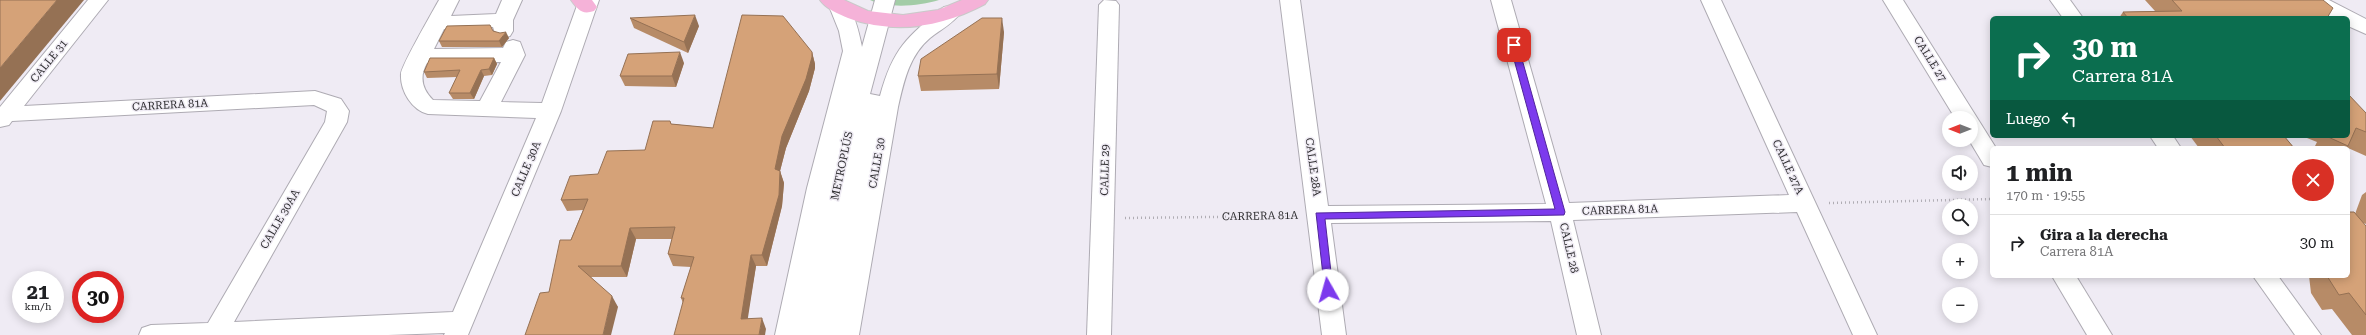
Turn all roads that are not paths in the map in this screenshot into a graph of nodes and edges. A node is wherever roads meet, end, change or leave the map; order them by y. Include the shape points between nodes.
1 (98, 0) edge
2 (450, 0) edge
3 (512, 0) edge
4 (978, 0) edge
5 (1290, 0) edge
6 (1501, 0) edge
7 (1711, 0) edge
8 (1893, 0) edge
9 (2060, 0) edge
10 (2314, 0) edge
11 (586, 2) edge
12 (834, 3) edge
13 (1109, 5) dead end
14 (887, 10) edge
15 (951, 12) junction
16 (2072, 16) edge
17 (2344, 16) edge
18 (2350, 19) edge
19 (438, 23) junction
20 (2366, 27) edge
21 (508, 38) junction
22 (420, 56) junction
23 (334, 104) joint
24 (487, 109) junction
25 (1962, 111) edge
26 (550, 112) junction
27 (3, 118) edge
28 (1978, 137) edge
29 (1990, 156) edge
30 (1804, 203) junction
31 (1560, 212) junction
32 (1320, 215) junction
33 (2065, 278) edge
34 (2266, 278) edge
35 (459, 329) edge
36 (215, 332) junction
37 (151, 335) edge
38 (787, 335) edge
39 (808, 335) edge
40 (827, 335) edge
41 (847, 335) edge
42 (1099, 335) edge
43 (1334, 335) edge
44 (1589, 335) edge
45 (1865, 335) edge
46 (2100, 335) edge
47 (2309, 335) edge

1 - 27 street, CALLE 31
2 - 19 street
3 - 21 street
4 - 15 main road
5 - 32 street, CALLE 28A
6 - 31 street, CALLE 28
7 - 30 street, CALLE 27A
8 - 25 street, CALLE 27
9 - 16 street
10 - 17 street
11 - 26 street, CALLE 30A
12 - 14 main road via 857,14
12 - 38 street via 851,37 853,51 818,188
13 - 42 street, CALLE 29
14 - 15 main road via 921,19
14 - 39 street, METROPLÚS via 845,150
14 - 40 street, METROPLÚS
15 - 41 street, CALLE 30 via 912,45 894,83 887,107
18 - 20 street
19 - 21 street
19 - 22 street
21 - 22 street
21 - 24 street
22 - 24 street via 411,73 412,80 415,94 428,107
23 - 27 street, CARRERA 81A via 315,98
23 - 36 street, CALLE 30AA via 338,111 336,122
24 - 26 street
26 - 35 street, CALLE 30A
28 - 29 street
30 - 31 street, CARRERA 81A
30 - 45 street, CALLE 27A
31 - 32 street, CARRERA 81A
31 - 44 street, CALLE 28
32 - 43 street, CALLE 28A
33 - 46 street
34 - 47 street
35 - 36 street
36 - 37 street

